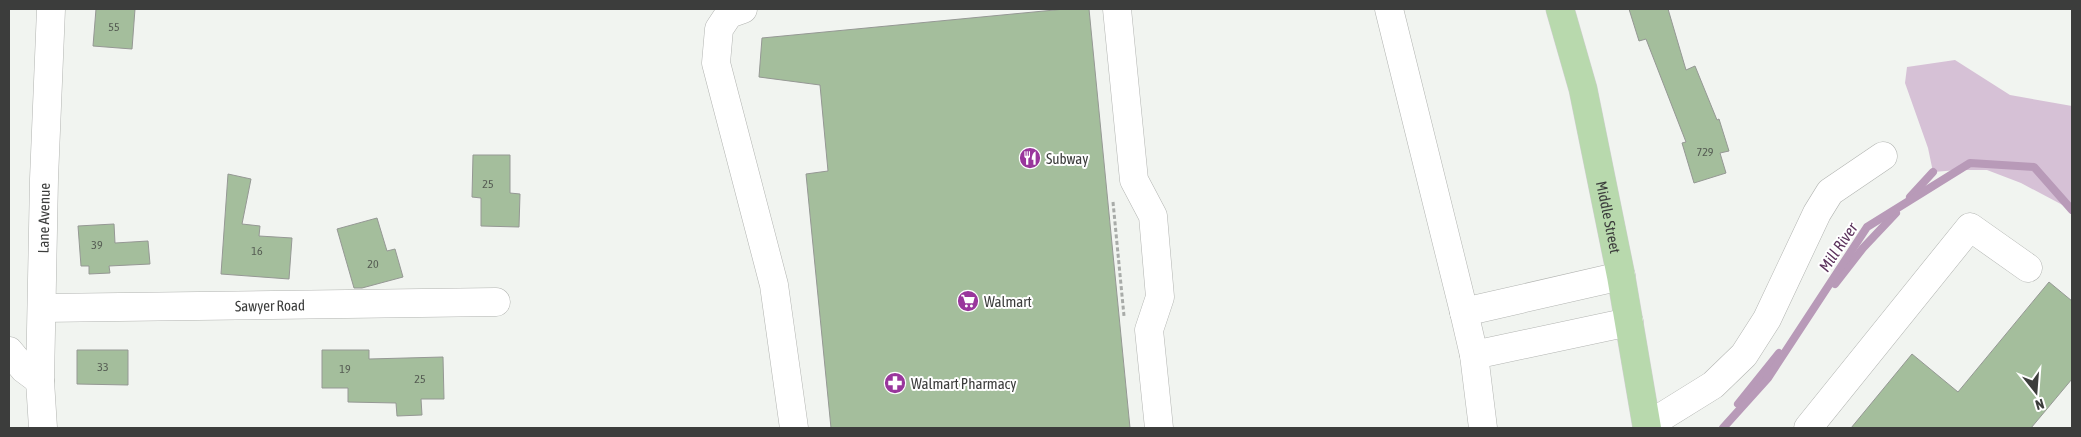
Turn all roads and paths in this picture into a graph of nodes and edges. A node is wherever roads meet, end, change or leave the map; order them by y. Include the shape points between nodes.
1 (50, 9) edge
2 (743, 9) edge
3 (1116, 9) edge
4 (1389, 9) edge
5 (1560, 9) edge
6 (1882, 156) dead end
7 (1112, 192) dead end
8 (2028, 268) dead end
9 (1621, 276) junction
10 (496, 302) dead end
11 (42, 308) junction
12 (1464, 312) junction
13 (1124, 320) dead end
14 (1629, 322) junction
15 (9, 351) edge
16 (1474, 356) junction
17 (40, 381) junction
18 (1647, 427) edge
19 (43, 428) edge
20 (794, 428) edge
21 (1159, 428) edge
22 (1483, 428) edge
23 (1808, 428) edge

1 - 11 street, Lane Avenue
2 - 20 street via 729,14 719,29 716,64 774,285
3 - 21 street via 1134,180 1153,216 1160,298 1149,330
4 - 12 street
5 - 9 main road, Middle Street via 1583,88
6 - 18 street via 1830,192 1767,319 1744,355 1713,385
7 - 13 path
8 - 23 street via 1970,227
9 - 12 street
9 - 14 main road, Middle Street
10 - 11 street, Sawyer Road
11 - 17 street, Lane Avenue
12 - 16 street
14 - 16 street
14 - 18 main road, Middle Street
15 - 17 street via 24,369
16 - 22 street
17 - 19 street, Lane Avenue

